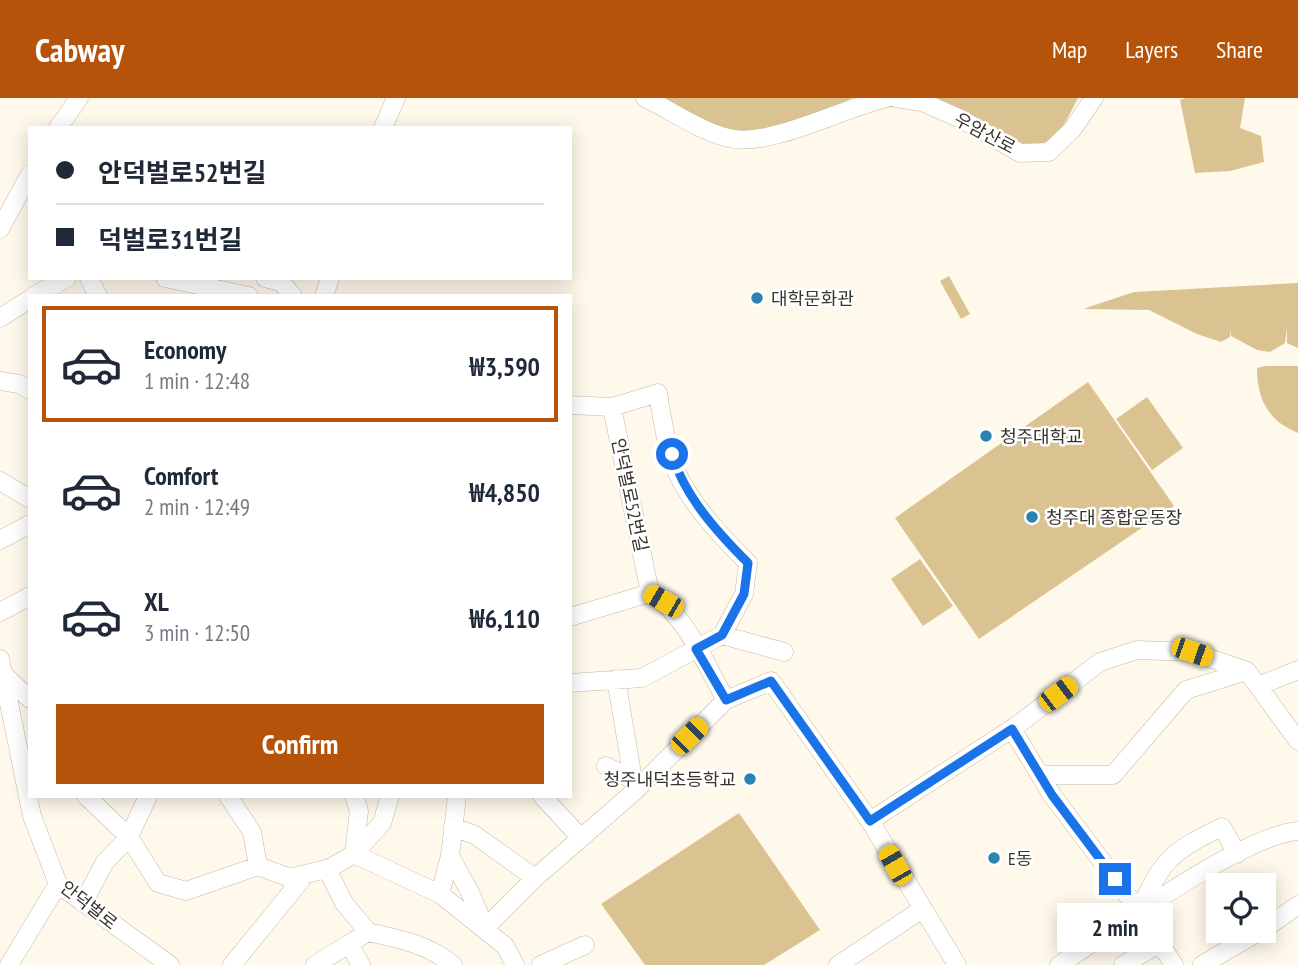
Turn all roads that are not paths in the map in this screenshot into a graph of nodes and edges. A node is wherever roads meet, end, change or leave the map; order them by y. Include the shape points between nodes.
1 (79, 98) edge
2 (396, 98) edge
3 (645, 98) edge
4 (886, 98) edge
5 (896, 98) edge
6 (1094, 98) edge
7 (59, 126) edge
8 (384, 126) edge
9 (28, 178) edge
10 (0, 229) edge
11 (63, 280) edge
12 (174, 280) edge
13 (273, 280) edge
14 (38, 294) edge
15 (240, 294) edge
16 (291, 294) edge
17 (28, 300) edge
18 (0, 318) edge
19 (0, 381) edge
20 (28, 389) edge
21 (572, 404) edge
22 (612, 407) junction
23 (0, 481) edge
24 (28, 498) edge
25 (28, 525) edge
26 (0, 540) edge
27 (650, 593) junction
28 (28, 597) edge
29 (0, 611) edge
30 (572, 616) edge
31 (722, 635) junction
32 (696, 649) junction
33 (784, 652) dead end
34 (2, 667) edge
35 (1298, 670) edge
36 (1252, 678) junction
37 (616, 679) junction
38 (572, 683) edge
39 (28, 697) edge
40 (726, 700) junction
41 (1012, 729) junction
42 (1298, 741) edge
43 (606, 766) dead end
44 (1042, 775) junction
45 (634, 786) junction
46 (28, 796) edge
47 (28, 798) edge
48 (88, 798) edge
49 (147, 798) edge
50 (229, 798) edge
51 (355, 798) edge
52 (389, 798) edge
53 (457, 798) edge
54 (544, 798) edge
55 (870, 821) junction
56 (453, 827) junction
57 (1298, 831) edge
58 (129, 837) junction
59 (581, 838) junction
60 (1237, 854) junction
61 (354, 855) junction
62 (450, 856) junction
63 (258, 866) junction
64 (327, 869) junction
65 (306, 874) junction
66 (534, 878) junction
67 (58, 884) junction
68 (440, 894) junction
69 (83, 903) junction
70 (1298, 905) edge
71 (921, 910) junction
72 (1140, 912) junction
73 (1276, 920) edge
74 (485, 928) junction
75 (368, 932) junction
76 (1160, 943) junction
77 (1239, 943) edge
78 (349, 944) junction
79 (585, 945) dead end
80 (9, 965) edge
81 (170, 965) edge
82 (232, 965) edge
83 (315, 965) edge
84 (361, 965) edge
85 (453, 965) edge
86 (515, 965) edge
87 (541, 965) edge
88 (838, 965) edge
89 (957, 965) edge
90 (1059, 965) edge
91 (1122, 965) edge
92 (1174, 965) edge
93 (1202, 965) edge

1 - 7 street
2 - 8 street
3 - 4 street via 734,139 773,135
5 - 6 street, 우암산로 via 922,102 961,119 1020,153 1049,152 1072,130
9 - 10 street
11 - 14 street
12 - 15 street
13 - 16 street
17 - 18 street
19 - 20 street
21 - 22 street
22 - 27 street, 안덕벌로52번길
22 - 31 street via 658,393 677,473 718,533 748,563 744,594
23 - 24 street
25 - 26 street
27 - 30 street
27 - 32 street via 676,616
28 - 29 street
31 - 32 street
31 - 33 street
32 - 37 street via 642,678
32 - 40 street
34 - 39 street
34 - 46 street, 안덕벌로
35 - 36 street
36 - 41 street via 1192,652 1137,650 1100,662
36 - 42 street
36 - 44 street via 1186,690 1113,775
37 - 38 street
37 - 45 street
40 - 45 street
40 - 55 street via 771,681
41 - 44 street
41 - 55 street
43 - 45 street
44 - 72 street via 1052,795
45 - 59 street
47 - 67 street, 안덕벌로
48 - 58 street
49 - 58 street
50 - 63 street via 252,832
51 - 61 street via 359,811
52 - 61 street via 382,823
53 - 56 street
54 - 59 street
55 - 71 street
56 - 62 street
56 - 66 street via 475,835
57 - 60 street via 1283,832
58 - 63 street via 158,883 186,891
58 - 69 street via 105,862
59 - 66 street
60 - 72 street
60 - 72 street via 1222,827 1194,841 1160,867
61 - 64 street
61 - 68 street
62 - 68 street
62 - 74 street
63 - 65 street via 290,878
64 - 65 street
64 - 75 street via 344,903
65 - 82 street
66 - 74 street
67 - 69 street, 안덕벌로
67 - 80 street
68 - 74 street
69 - 81 street, 안덕벌로
70 - 73 street
71 - 88 street
71 - 89 street
72 - 76 street
72 - 90 street
74 - 86 street via 505,946
75 - 78 street
75 - 85 street via 414,942
76 - 91 street
76 - 92 street
77 - 93 street
78 - 83 street
78 - 84 street
79 - 87 street

